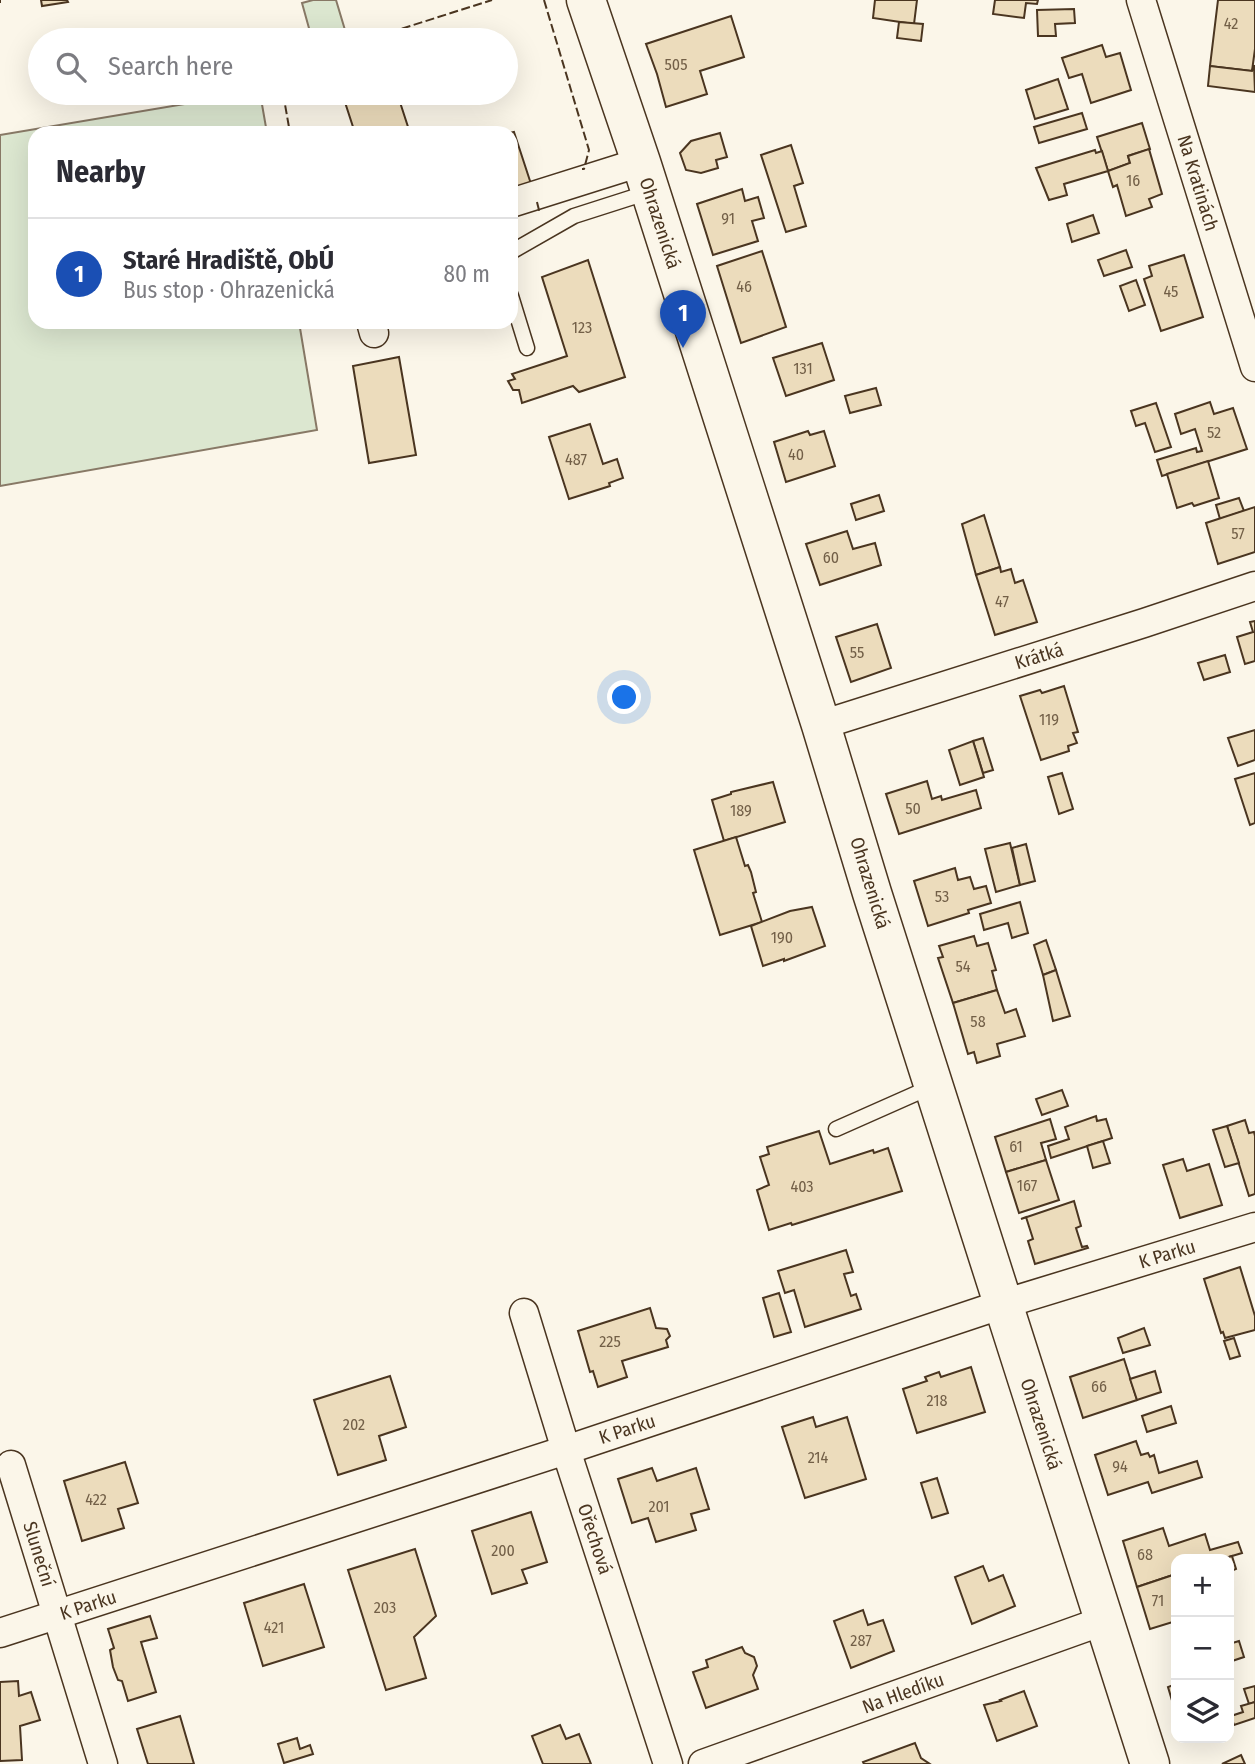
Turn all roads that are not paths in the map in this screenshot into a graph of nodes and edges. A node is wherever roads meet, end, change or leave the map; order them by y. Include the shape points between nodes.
1 (1141, 0) edge
2 (587, 1) edge
3 (646, 177) junction
4 (518, 201) edge
5 (518, 248) edge
6 (518, 319) edge
7 (527, 348) dead end
8 (1255, 367) edge
9 (1255, 586) edge
10 (821, 725) junction
11 (934, 1085) junction
12 (836, 1129) dead end
13 (1255, 1227) edge
14 (1003, 1304) junction
15 (524, 1313) dead end
16 (566, 1450) junction
17 (11, 1465) dead end
18 (58, 1615) junction
19 (1103, 1621) junction
20 (0, 1633) edge
21 (103, 1764) edge
22 (668, 1764) edge
23 (702, 1764) edge
24 (1150, 1764) edge

1 - 8 street, Na Kratinách
2 - 3 street, Ohrazenická
3 - 4 street
3 - 5 lane
3 - 10 street, Ohrazenická
6 - 7 lane
9 - 10 street, Krátká
10 - 11 street, Ohrazenická
11 - 12 lane
11 - 14 street, Ohrazenická
13 - 14 street, K Parku
14 - 16 street, K Parku
14 - 19 street, Ohrazenická
15 - 16 street, Ořechová
16 - 18 street, K Parku
16 - 22 street, Ořechová
17 - 18 street, Sluneční
18 - 20 street, K Parku
18 - 21 street, Sluneční
19 - 23 street, Na Hledíku
19 - 24 street, Ohrazenická

